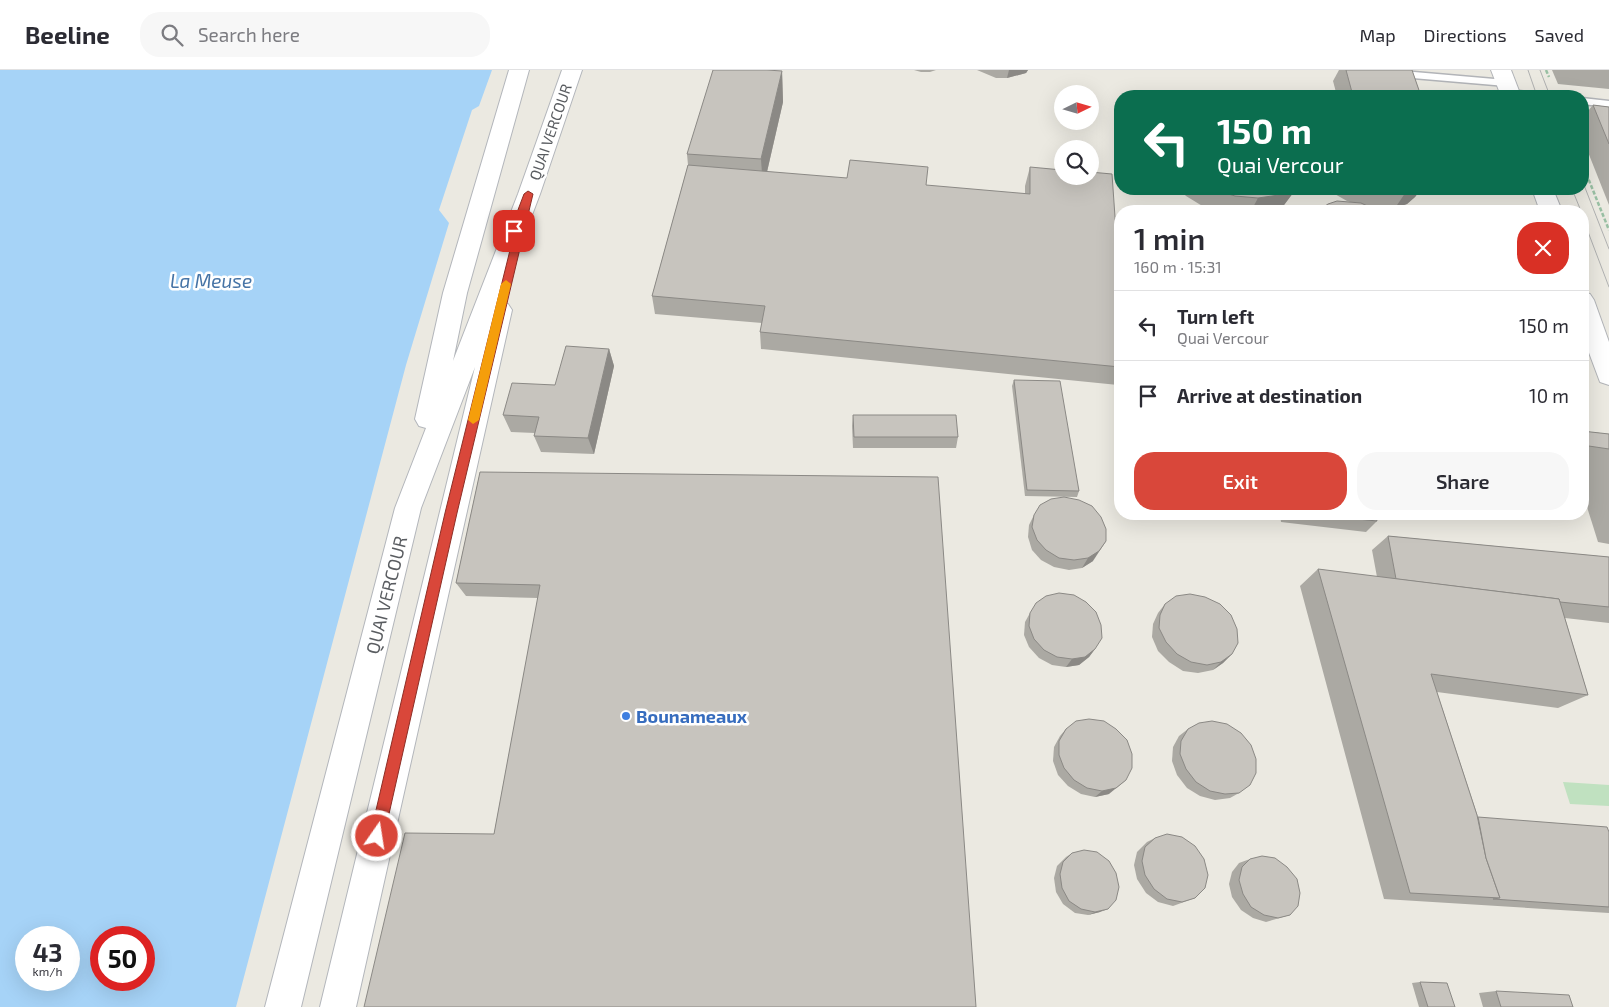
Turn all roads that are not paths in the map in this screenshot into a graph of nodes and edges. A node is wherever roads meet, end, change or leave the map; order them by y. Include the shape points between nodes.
1 (520, 70) edge
2 (572, 70) edge
3 (1354, 70) edge
4 (1507, 86) edge
5 (1519, 90) edge
6 (1589, 102) edge
7 (1609, 104) edge
8 (528, 194) junction
9 (1589, 320) edge
10 (1609, 376) edge
11 (408, 508) junction
12 (283, 1007) edge
13 (338, 1007) edge

1 - 11 main road via 455,293
2 - 8 main road, QUAI VERCOUR
3 - 4 lane
4 - 5 lane
6 - 7 lane
8 - 11 main road, QUAI VERCOUR
8 - 13 main road, QUAI VERCOUR via 453,503
9 - 10 main road
11 - 12 main road, QUAI VERCOUR

